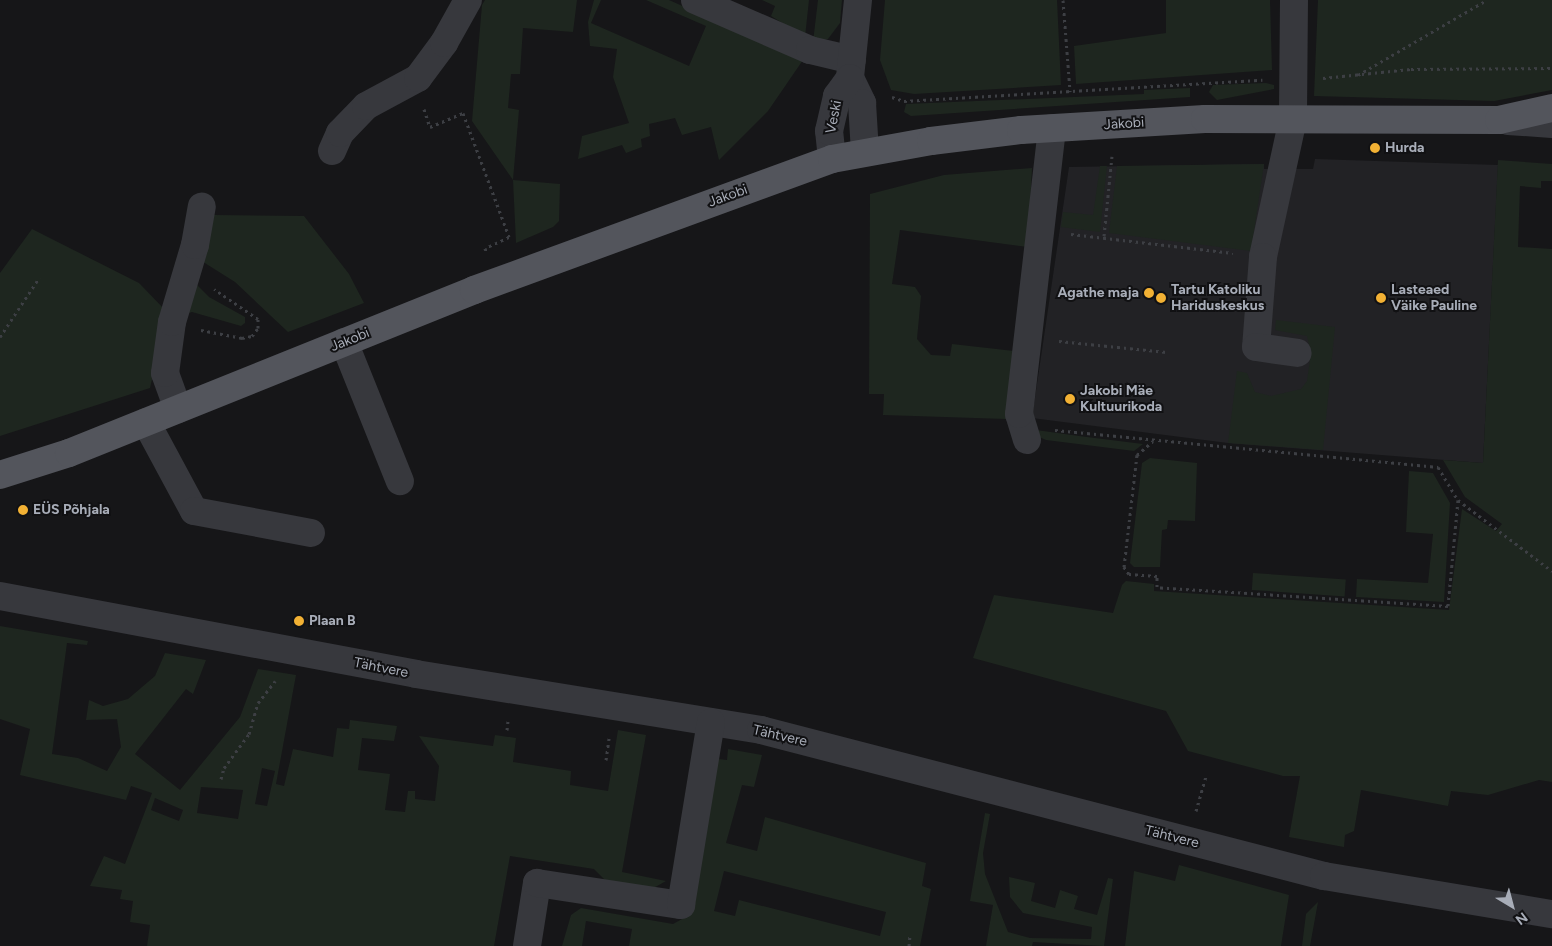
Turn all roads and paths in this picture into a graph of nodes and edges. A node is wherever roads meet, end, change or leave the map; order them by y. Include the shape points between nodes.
1 (468, 0) edge
2 (694, 0) edge
3 (858, 0) edge
4 (1063, 0) edge
5 (1294, 0) edge
6 (1487, 0) edge
7 (1552, 68) edge
8 (851, 69) junction
9 (1356, 76) junction
10 (413, 80) junction
11 (1293, 80) junction
12 (1070, 92) junction
13 (884, 94) dead end
14 (1552, 108) edge
15 (1293, 119) junction
16 (1499, 120) junction
17 (1552, 124) edge
18 (1052, 128) junction
19 (332, 151) dead end
20 (865, 152) junction
21 (1112, 156) dead end
22 (832, 159) junction
23 (202, 206) dead end
24 (1069, 234) dead end
25 (1104, 236) junction
26 (1240, 254) dead end
27 (488, 256) dead end
28 (190, 262) junction
29 (39, 278) dead end
30 (172, 322) junction
31 (0, 337) edge
32 (1054, 340) dead end
33 (344, 342) junction
34 (1166, 352) dead end
35 (1298, 353) dead end
36 (178, 409) junction
37 (146, 422) junction
38 (1052, 430) dead end
39 (1027, 440) dead end
40 (1153, 441) junction
41 (0, 475) edge
42 (400, 481) dead end
43 (1458, 500) junction
44 (311, 533) dead end
45 (1552, 571) edge
46 (0, 596) edge
47 (280, 677) dead end
48 (711, 722) junction
49 (602, 736) dead end
50 (606, 760) dead end
51 (1206, 776) dead end
52 (221, 779) dead end
53 (1196, 810) dead end
54 (1552, 914) edge
55 (910, 935) dead end
56 (527, 946) edge
57 (909, 946) edge

1 - 10 street via 444,43
2 - 8 street
3 - 8 street, Veski
4 - 12 path
5 - 11 street
6 - 9 path
7 - 9 path via 1411,69
8 - 20 street, Veski via 862,103
8 - 22 street, Veski via 837,96 829,132
9 - 11 path
10 - 19 street via 366,106 340,133
10 - 27 path via 430,127 463,113 509,237 485,248
11 - 12 path
11 - 15 street
12 - 13 path via 904,101
14 - 16 main road, Jakobi
15 - 16 main road, Jakobi
15 - 18 main road, Jakobi via 1206,119
15 - 35 street via 1263,257 1256,347
16 - 17 street
18 - 20 main road, Jakobi
18 - 39 street via 1019,414
20 - 22 main road, Jakobi
21 - 25 path
22 - 33 main road, Jakobi via 474,290
23 - 28 street
24 - 25 path
25 - 26 path
28 - 30 street
28 - 30 path via 224,298 258,319 258,328 252,336 242,338 182,327
29 - 31 path
30 - 36 street via 165,372
32 - 34 path
33 - 36 main road, Jakobi
33 - 42 street
36 - 37 main road, Jakobi
37 - 41 main road, Jakobi via 69,453
37 - 44 street via 194,511
38 - 40 path
40 - 43 path via 1418,462 1438,466
40 - 43 path via 1137,455 1124,566 1129,574 1156,576 1157,587 1448,606
43 - 45 path
46 - 48 street, Tähtvere via 416,674
47 - 52 path via 258,703 249,734 224,768
48 - 54 street, Tähtvere via 761,730 1324,876
48 - 56 street via 681,905 536,883
49 - 50 path via 610,738
51 - 53 path
55 - 57 path

